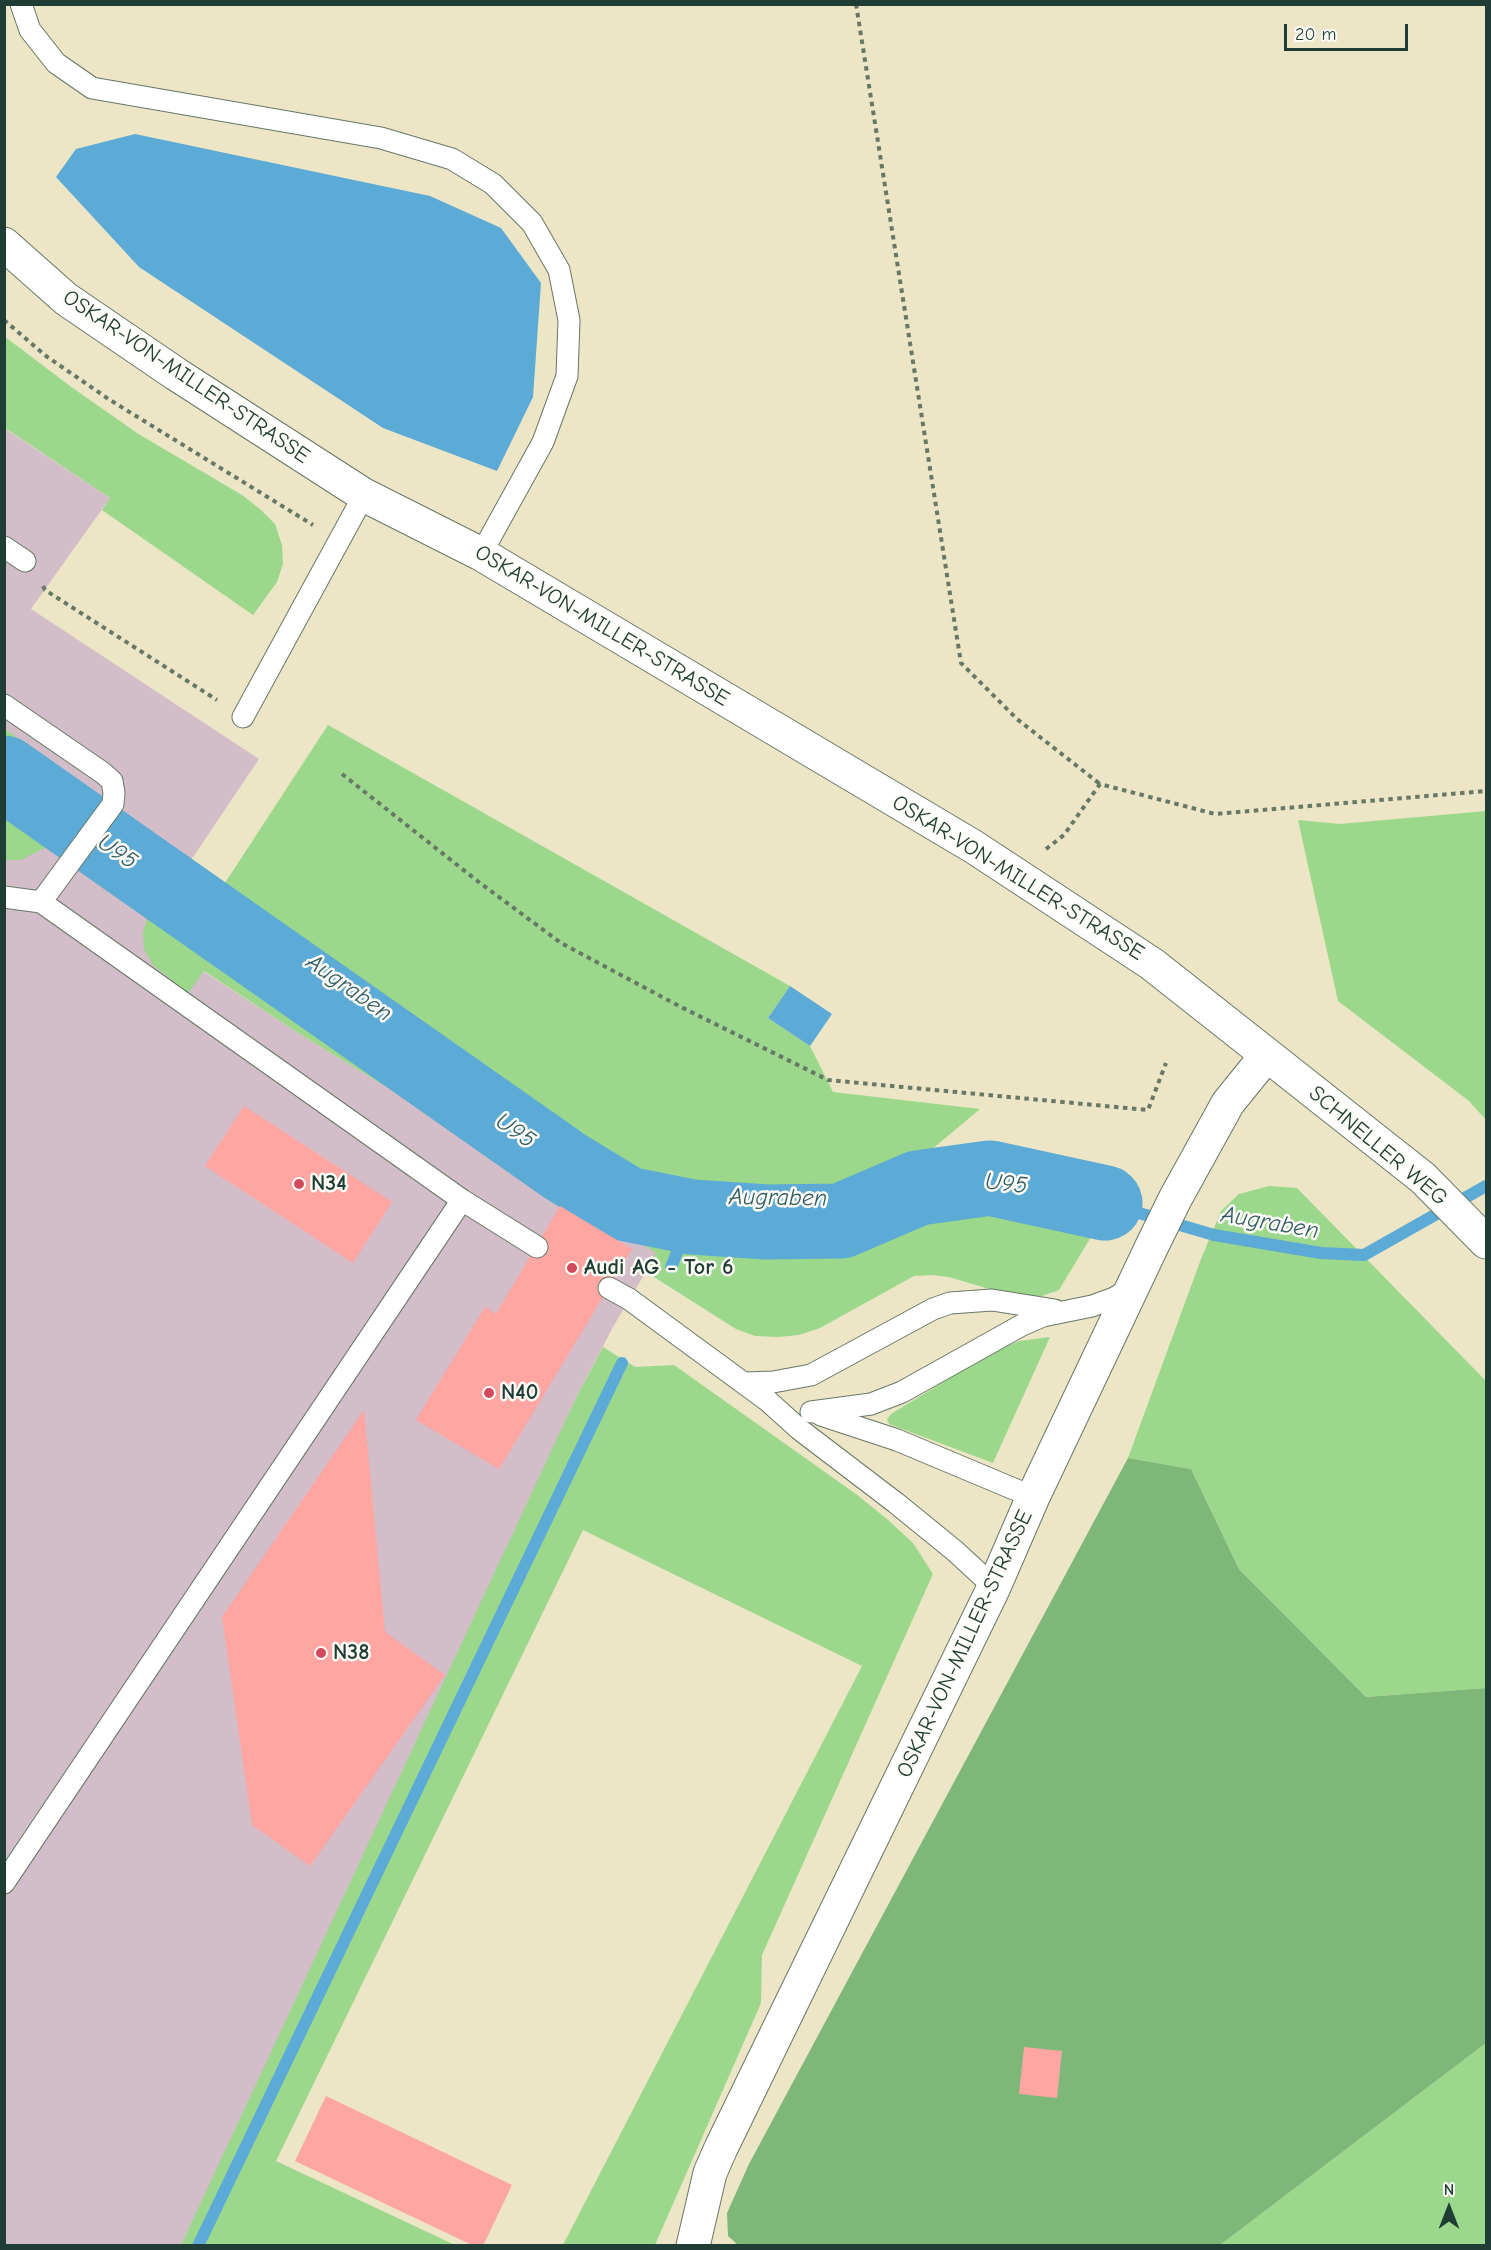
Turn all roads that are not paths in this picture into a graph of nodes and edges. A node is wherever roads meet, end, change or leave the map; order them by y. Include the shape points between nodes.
1 (21, 4) edge
2 (4, 244) edge
3 (364, 495) junction
4 (4, 547) edge
5 (481, 554) junction
6 (25, 561) dead end
7 (4, 705) edge
8 (243, 717) road end
9 (4, 897) edge
10 (41, 902) junction
11 (1266, 1056) junction
12 (462, 1200) junction
13 (1483, 1238) edge
14 (537, 1246) dead end
15 (609, 1287) dead end
16 (1133, 1287) junction
17 (1064, 1311) junction
18 (745, 1383) junction
19 (768, 1401) junction
20 (811, 1413) junction
21 (1033, 1497) junction
22 (994, 1587) junction
23 (4, 1883) edge
24 (693, 2246) edge

1 - 5 lane via 30,30 56,63 92,88 381,138 452,159 493,183 532,223 560,270 569,320 567,376 543,442
2 - 3 main road, OSKAR-VON-MILLER-STRASSE via 66,299
3 - 5 main road, OSKAR-VON-MILLER-STRASSE
3 - 8 lane
4 - 6 lane
5 - 11 main road, OSKAR-VON-MILLER-STRASSE via 964,840 1152,964
7 - 10 lane via 112,781 113,804
9 - 10 lane
10 - 12 lane
11 - 13 main road, SCHNELLER WEG via 1424,1179
11 - 16 main road, OSKAR-VON-MILLER-STRASSE via 1228,1103 1175,1199
12 - 14 lane
12 - 23 lane
15 - 18 lane
16 - 17 lane via 1092,1306
16 - 21 main road, OSKAR-VON-MILLER-STRASSE
17 - 18 lane via 992,1300 950,1303 811,1375
17 - 20 lane via 1022,1325 902,1392 872,1404
18 - 19 lane
19 - 20 lane
19 - 22 lane via 955,1551
20 - 21 lane via 897,1440
21 - 22 main road, OSKAR-VON-MILLER-STRASSE
22 - 24 main road, OSKAR-VON-MILLER-STRASSE via 721,2148 710,2174

